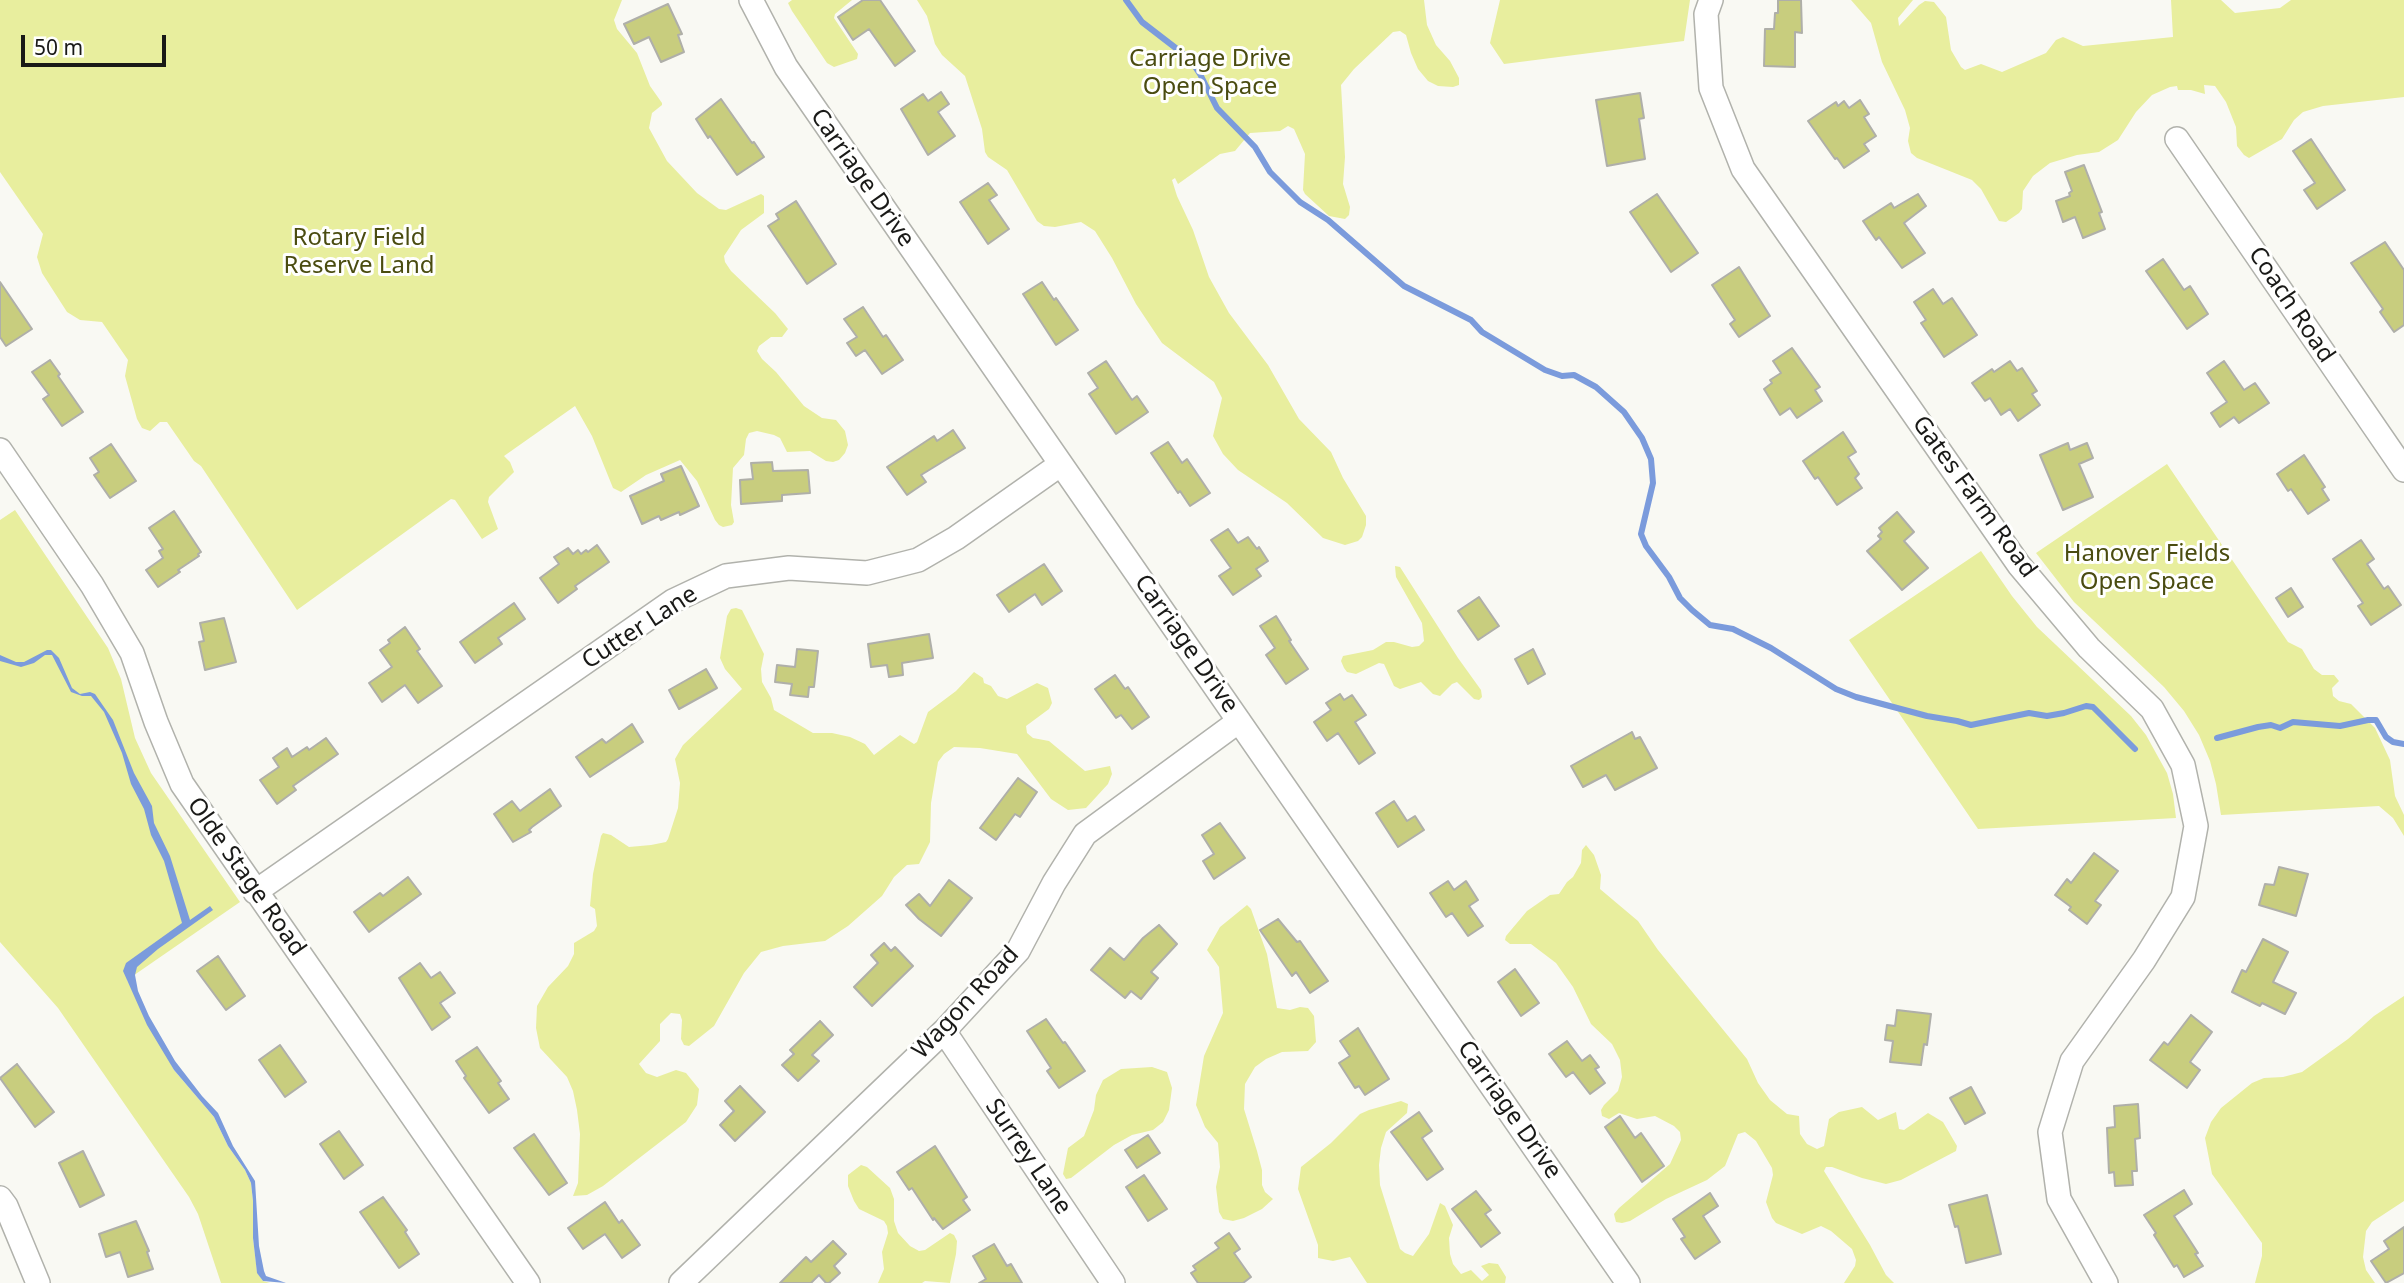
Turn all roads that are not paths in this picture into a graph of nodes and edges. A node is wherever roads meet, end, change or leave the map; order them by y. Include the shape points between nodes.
1 (751, 0) edge
2 (1712, 0) edge
3 (2178, 139) dead end
4 (0, 450) edge
5 (1061, 464) junction
6 (2404, 470) edge
7 (1239, 721) junction
8 (255, 892) junction
9 (944, 1031) junction
10 (0, 1198) edge
11 (38, 1283) edge
12 (528, 1283) edge
13 (681, 1283) edge
14 (1113, 1283) edge
15 (1628, 1283) edge
16 (2106, 1283) edge

1 - 5 street, Carriage Drive via 786,67
2 - 16 street, Gates Farm Road via 1706,15 1712,88 1743,169 2019,565 2089,648 2152,709 2183,765 2196,826 2183,897 2073,1061 2050,1132 2059,1199
3 - 6 street, Coach Road
4 - 8 street, Olde Stage Road via 92,585 132,653 182,784
5 - 7 street, Carriage Drive
5 - 8 street, Cutter Lane via 919,560 867,573 789,568 726,576 673,601
7 - 9 street, Wagon Road via 1085,834 1018,951
7 - 15 street, Carriage Drive
8 - 12 street, Olde Stage Road
9 - 13 street, Wagon Road
9 - 14 street, Surrey Lane
10 - 11 street

